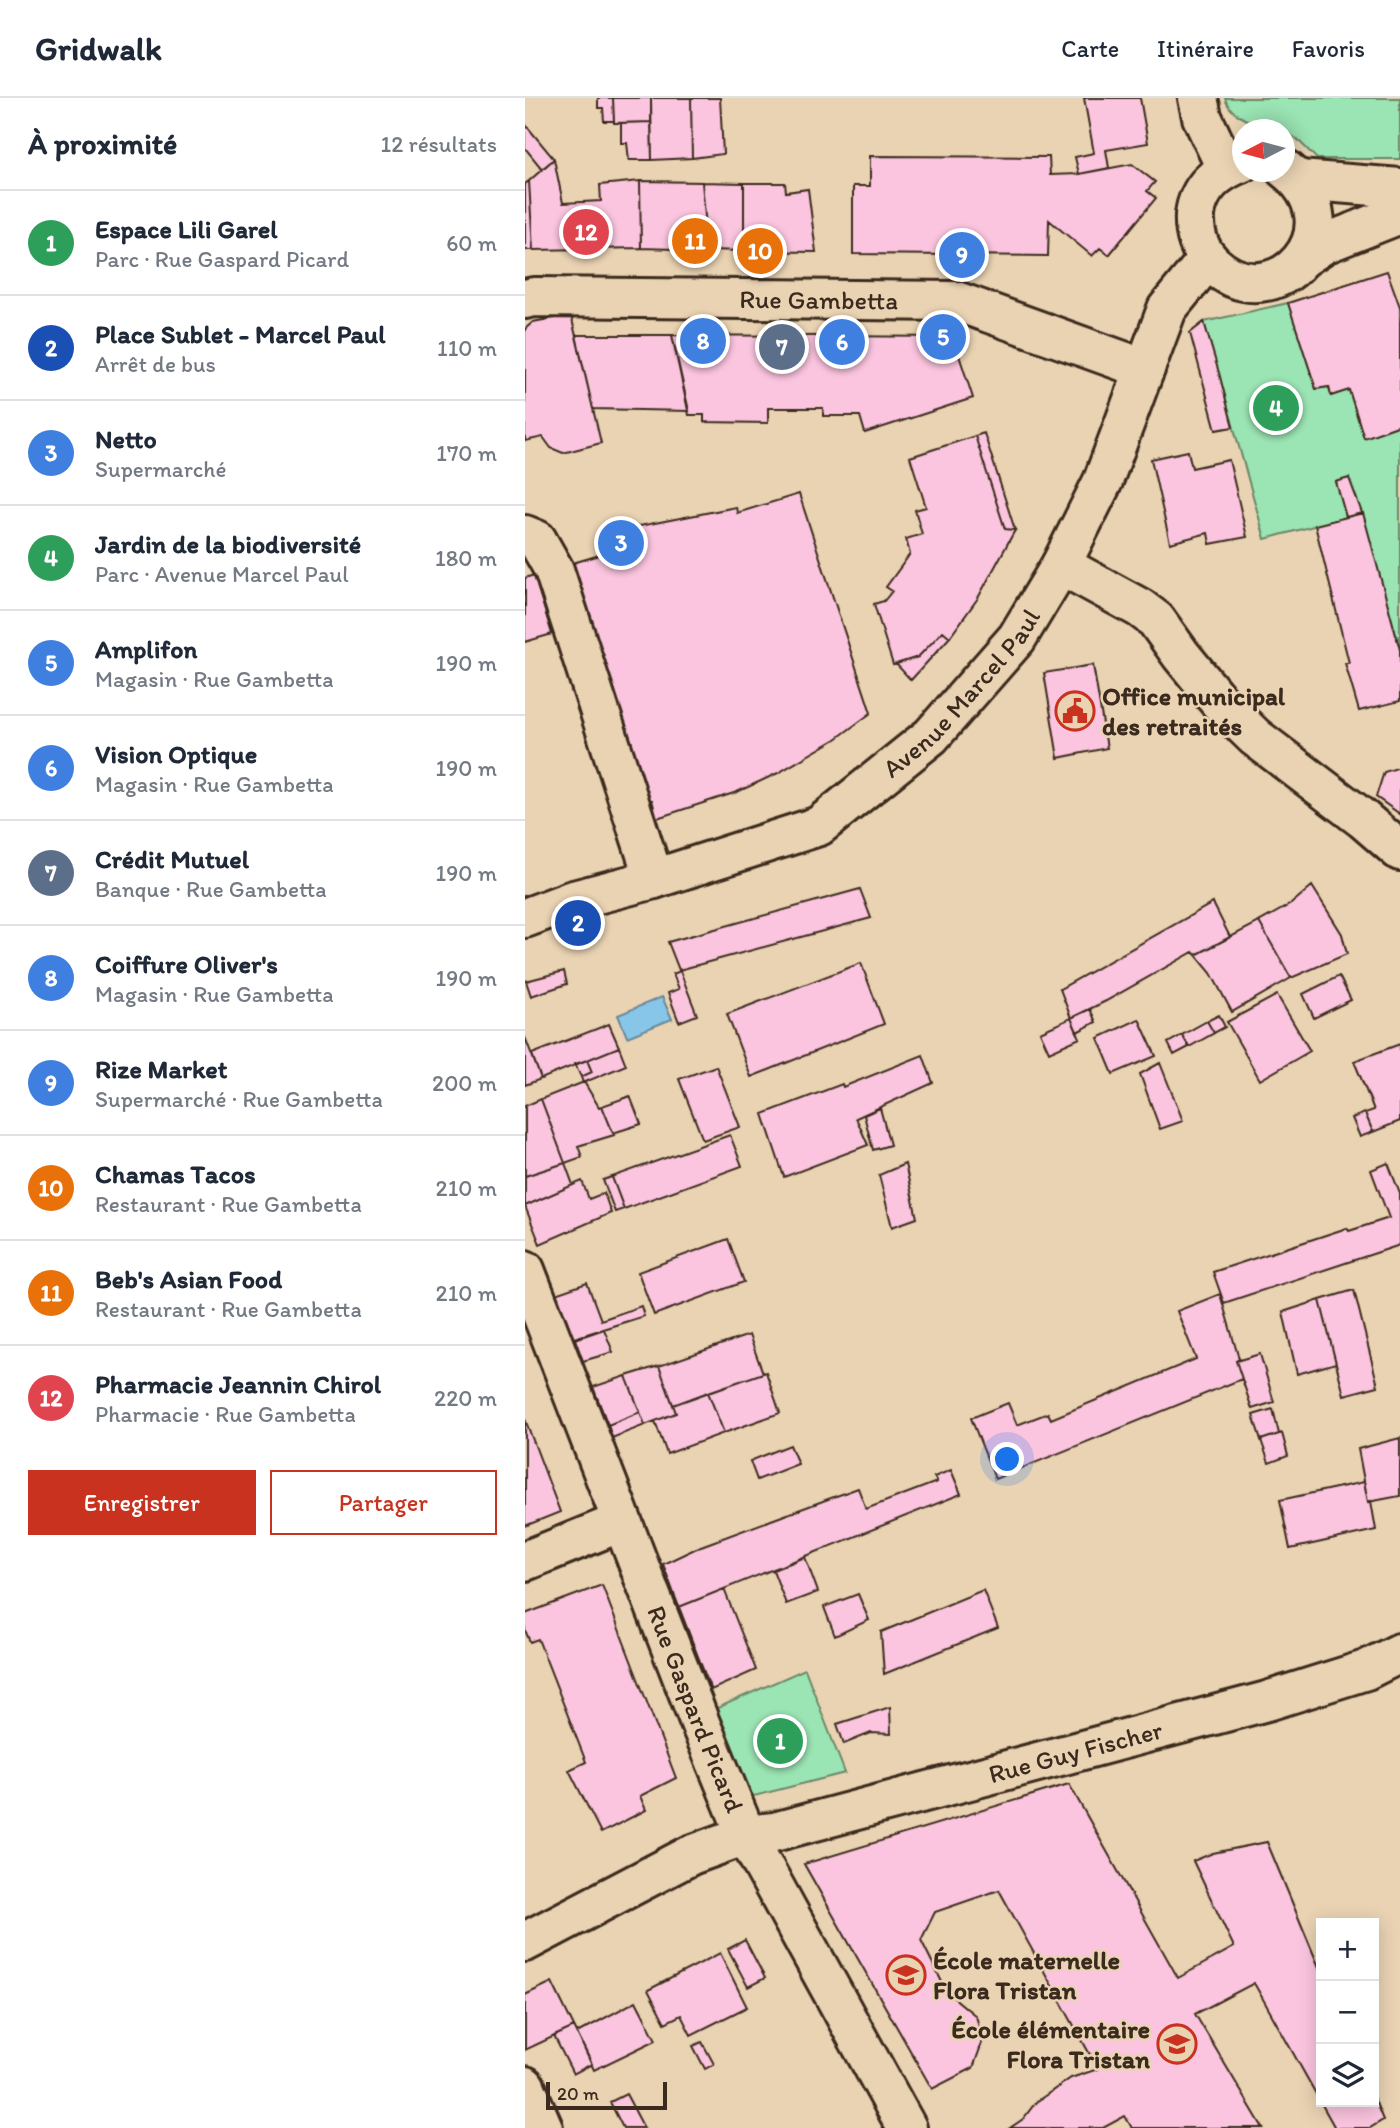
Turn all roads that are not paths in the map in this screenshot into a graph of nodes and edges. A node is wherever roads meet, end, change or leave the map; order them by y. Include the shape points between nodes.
1 (1198, 98) edge
2 (1232, 162) edge
3 (1232, 166) edge
4 (1295, 175) edge
5 (1295, 179) edge
6 (1400, 188) edge
7 (1400, 214) edge
8 (1304, 257) junction
9 (1208, 259) junction
10 (525, 299) edge
11 (1145, 369) junction
12 (525, 535) edge
13 (1061, 565) junction
14 (1400, 851) edge
15 (654, 879) junction
16 (525, 918) edge
17 (525, 1270) edge
18 (621, 1522) junction
19 (525, 1561) edge
20 (1400, 1653) edge
21 (746, 1835) junction
22 (525, 1942) edge
23 (525, 2086) edge
24 (543, 2128) edge
25 (907, 2128) edge

1 - 2 street via 1202,117
3 - 9 street via 1211,179 1196,209 1194,227
4 - 6 street
5 - 8 street via 1311,198 1315,218 1313,238
7 - 8 street via 1324,244
8 - 9 street via 1275,279 1256,282 1221,272
9 - 11 street, Avenue Marcel Paul via 1167,309
10 - 11 street, Rue Gambetta via 956,301
11 - 13 street, Avenue Marcel Paul via 1103,481
12 - 15 street via 537,540 554,570
13 - 14 street via 1156,620 1222,705 1255,737
13 - 15 street, Avenue Marcel Paul via 1017,638 932,736 819,826
15 - 16 street, Avenue Marcel Paul
17 - 18 street, Rue Gaspard Picard
18 - 19 street
18 - 21 street, Rue Gaspard Picard
20 - 21 street, Rue Guy Fischer via 1366,1670 1242,1708 774,1832
21 - 22 street, Rue Guy Fischer via 691,1855
21 - 25 street, Rue Gaspard Picard
23 - 24 street

